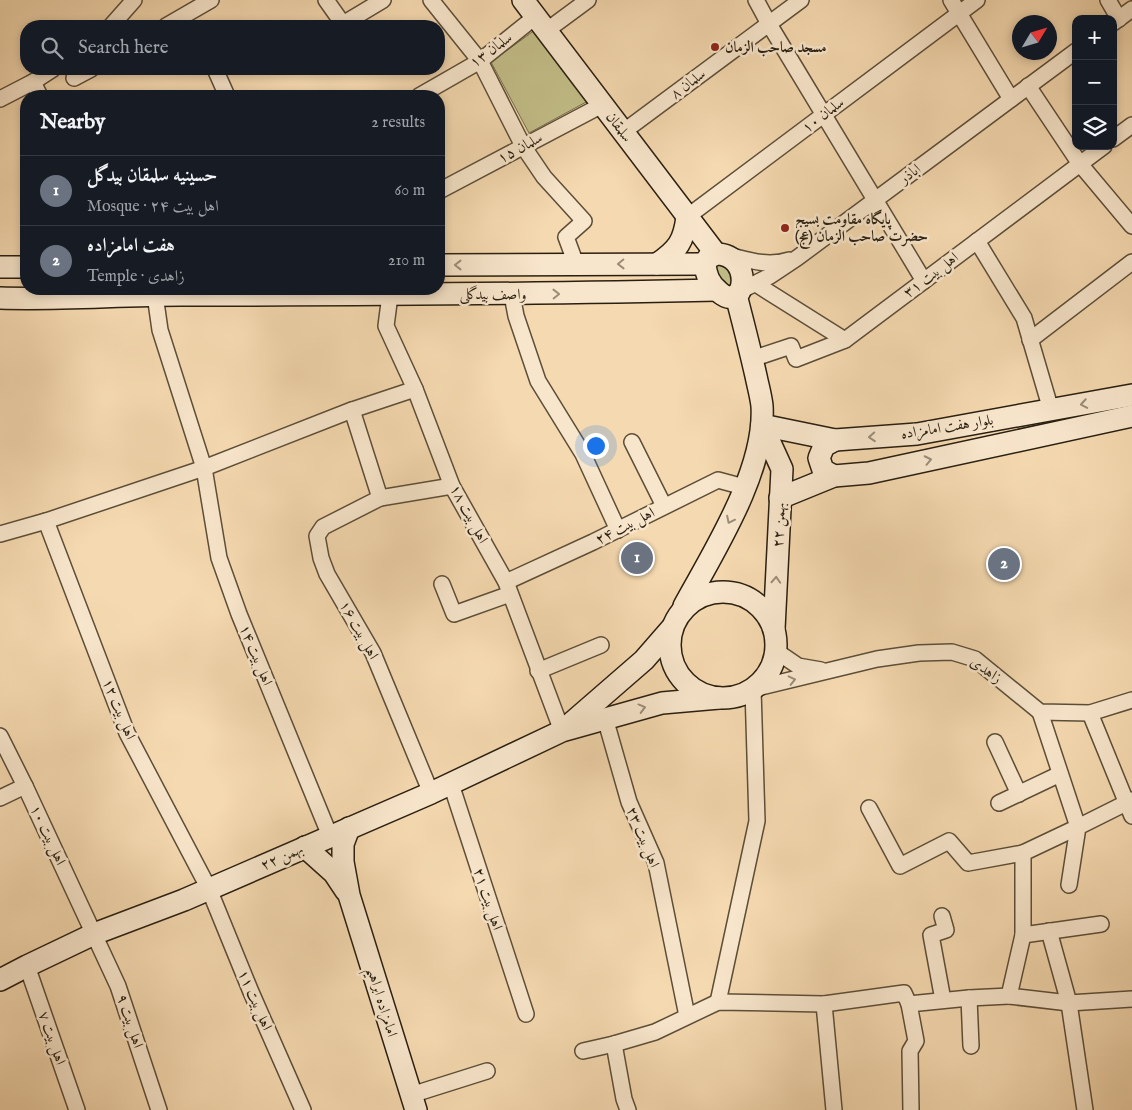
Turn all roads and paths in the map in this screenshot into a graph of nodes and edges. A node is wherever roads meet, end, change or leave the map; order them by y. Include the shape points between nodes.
1 (134, 0) edge
2 (212, 0) edge
3 (326, 0) edge
4 (382, 0) edge
5 (431, 0) edge
6 (522, 0) edge
7 (588, 0) edge
8 (756, 0) edge
9 (801, 0) edge
10 (951, 0) edge
11 (977, 0) edge
12 (1108, 0) edge
13 (1132, 9) edge
14 (959, 14) junction
15 (1114, 15) edge
16 (117, 20) edge
17 (192, 20) edge
18 (340, 20) edge
19 (350, 20) edge
20 (1117, 20) edge
21 (541, 24) junction
22 (769, 24) junction
23 (1072, 54) edge
24 (480, 60) junction
25 (44, 75) edge
26 (80, 75) edge
27 (217, 75) edge
28 (74, 78) dead end
29 (33, 82) junction
30 (1028, 86) junction
31 (37, 90) edge
32 (224, 90) edge
33 (429, 90) edge
34 (0, 99) edge
35 (1011, 99) junction
36 (602, 105) junction
37 (823, 115) junction
38 (1132, 125) edge
39 (623, 132) junction
40 (1117, 136) edge
41 (523, 146) junction
42 (1099, 150) edge
43 (1080, 164) junction
44 (445, 188) edge
45 (875, 200) junction
46 (687, 217) junction
47 (1132, 226) edge
48 (977, 241) junction
49 (715, 257) junction
50 (797, 258) junction
51 (1132, 262) edge
52 (576, 264) junction
53 (657, 264) junction
54 (445, 265) edge
55 (0, 267) edge
56 (20, 267) edge
57 (924, 281) junction
58 (737, 290) junction
59 (155, 295) joint
60 (390, 295) joint
61 (512, 295) junction
62 (0, 298) edge
63 (845, 340) junction
64 (1030, 340) junction
65 (752, 359) junction
66 (415, 389) junction
67 (1132, 395) edge
68 (352, 410) junction
69 (1051, 410) junction
70 (1132, 416) edge
71 (762, 424) junction
72 (835, 440) junction
73 (632, 442) dead end
74 (204, 468) junction
75 (834, 476) junction
76 (452, 486) junction
77 (744, 486) junction
78 (380, 498) junction
79 (780, 498) junction
80 (664, 506) junction
81 (46, 521) junction
82 (618, 530) junction
83 (0, 534) edge
84 (442, 584) dead end
85 (508, 588) junction
86 (683, 608) junction
87 (671, 629) junction
88 (774, 629) junction
89 (601, 645) dead end
90 (776, 651) junction
91 (538, 671) junction
92 (830, 671) junction
93 (753, 689) junction
94 (720, 698) junction
95 (1132, 700) edge
96 (1040, 712) junction
97 (1090, 713) junction
98 (605, 718) junction
99 (562, 731) junction
100 (0, 736) edge
101 (995, 742) dead end
102 (1060, 774) junction
103 (451, 784) junction
104 (25, 786) junction
105 (431, 793) junction
106 (1019, 794) junction
107 (0, 798) edge
108 (1000, 803) dead end
109 (1130, 807) edge
110 (869, 808) dead end
111 (1078, 827) junction
112 (340, 832) junction
113 (305, 847) junction
114 (1023, 853) junction
115 (1069, 885) dead end
116 (209, 889) junction
117 (348, 895) junction
118 (942, 916) dead end
119 (1101, 924) dead end
120 (1049, 932) junction
121 (94, 934) junction
122 (1023, 935) junction
123 (27, 966) junction
124 (0, 980) edge
125 (1009, 996) junction
126 (969, 998) junction
127 (1132, 999) edge
128 (943, 1000) junction
129 (718, 1002) junction
130 (1069, 1003) junction
131 (824, 1004) junction
132 (909, 1004) junction
133 (526, 1014) dead end
134 (687, 1016) junction
135 (614, 1044) junction
136 (971, 1046) dead end
137 (583, 1051) dead end
138 (487, 1071) dead end
139 (413, 1102) edge
140 (77, 1110) edge
141 (159, 1110) edge
142 (303, 1110) edge
143 (628, 1110) edge
144 (834, 1110) edge
145 (912, 1110) edge
146 (1085, 1110) edge

1 - 16 street
2 - 17 street
3 - 18 street
4 - 19 street
5 - 24 street
6 - 21 street, سلمقان
7 - 21 street, سلمان ۱۳
8 - 22 street
9 - 22 street, سلمان ۸
10 - 14 street
11 - 14 street, سلمان ۱۰
12 - 15 street
13 - 20 street
14 - 35 street
14 - 37 street, سلمان ۱۰
21 - 24 street, سلمان ۱۳
21 - 36 street, سلمقان
22 - 37 street
22 - 39 street, سلمان ۸
23 - 30 street, اباذر
24 - 33 street, سلمان ۱۳
24 - 41 street
25 - 29 street
26 - 28 street
27 - 32 street
29 - 31 street
29 - 34 street
30 - 35 street, اباذر
30 - 43 street
35 - 45 street, اباذر
36 - 39 street, سلمقان
36 - 41 street, سلمان ۱۵
37 - 45 street
37 - 46 street, سلمان ۱۰
38 - 40 street
39 - 46 street, سلمقان
41 - 44 street, سلمان ۱۵
41 - 52 street via 544,177 584,221 566,238
42 - 43 street, اهل بیت ۳۱
43 - 47 street
43 - 48 street, اهل بیت ۳۱
45 - 50 street, اباذر
45 - 57 street
46 - 49 street, سلمقان
46 - 53 street via 685,234 678,245
48 - 57 street, اهل بیت ۳۱
48 - 64 street via 1024,318
49 - 50 street via 762,264
49 - 53 street, واصف بیدگلی
49 - 58 street via 732,258 742,275 743,284
49 - 58 street via 706,273 711,284
50 - 58 street, اباذر
51 - 64 street
53 -> 52 street, واصف بیدگلی
52 -> 54 street, واصف بیدگلی
55 - 56 street
57 - 63 street, اهل بیت ۳۱
61 -> 58 street, واصف بیدگلی
58 - 63 street
58 - 65 street, ۲۲ بهمن
59 - 62 street, واصف بیدگلی
59 - 74 street, اهل بیت ۱۴ via 160,330
60 - 61 street, واصف بیدگلی
60 - 66 street, اهل بیت ۱۸ via 386,326
61 - 82 street via 538,381 582,454
63 - 65 street, اهل بیت ۳۱ via 796,359 791,346
64 - 69 street
65 - 71 street, ۲۲ بهمن via 762,404
66 - 68 street
66 - 76 street, اهل بیت ۱۸
67 -> 69 street, بلوار هفت امامزاده
68 - 74 street
68 - 78 street
69 -> 72 street, بلوار هفت امامزاده via 917,434
75 -> 70 street, بلوار هفت امامزاده via 869,473
71 - 72 street, بلوار هفت امامزاده
71 - 77 street, ۲۲ بهمن via 759,446
71 - 79 street, ۲۲ بهمن via 782,469
72 - 75 street via 824,446 819,458 823,470
73 - 80 street
74 - 81 street
74 - 112 street, اهل بیت ۱۴ via 219,558 239,614
75 - 79 street, بلوار هفت امامزاده
76 - 78 street, اهل بیت ۱۶
76 - 85 street, اهل بیت ۱۸
77 - 80 street, اهل بیت ۲۴ via 718,480
77 -> 86 street, ۲۲ بهمن via 731,518
78 - 105 street, اهل بیت ۱۶ via 323,527 317,536 327,574 373,653
88 -> 79 street, ۲۲ بهمن
80 - 82 street, اهل بیت ۲۴
81 - 83 street
81 - 116 street, اهل بیت ۱۲ via 127,733
82 - 85 street, اهل بیت ۲۴
84 - 85 street, اهل بیت ۲۴ via 454,614
85 - 91 street, اهل بیت ۱۸
86 - 87 street
86 - 88 street via 701,595 730,592 745,596 763,609
87 - 94 street via 670,653 679,675 697,691
87 - 99 street, ۲۲ بهمن via 644,660
88 - 90 street
89 - 91 street
90 - 92 street, زاهدی via 798,666
90 - 93 street via 769,672
91 - 99 street, اهل بیت ۱۸
93 -> 92 street, زاهدی
92 - 96 street, زاهدی via 877,659 952,652 975,659
93 - 94 street via 737,696
93 - 129 street via 756,821
98 -> 94 street, ۲۲ بهمن via 662,703
95 - 97 street
96 - 97 street
96 - 102 street
97 - 109 street
98 - 99 street, ۲۲ بهمن
98 - 134 street, اهل بیت ۲۳ via 629,802 656,863
99 - 103 street, ۲۲ بهمن
100 - 104 street, اهل بیت ۱۰
101 - 106 street
102 - 106 street
102 - 111 street
103 - 105 street, ۲۲ بهمن
103 - 133 street, اهل بیت ۲۱
104 - 107 street
104 - 121 street, اهل بیت ۱۰
105 - 112 street, ۲۲ بهمن
106 - 108 street
109 - 111 street
110 - 114 street via 900,866 949,841 968,864
111 - 114 street
111 - 115 street
112 - 113 street, ۲۲ بهمن
112 - 117 street, امامزاده ابراهیم
113 - 116 street, ۲۲ بهمن
113 - 117 street, امامزاده ابراهیم via 334,873
114 - 122 street
116 - 121 street, ۲۲ بهمن
116 - 142 street, اهل بیت ۱۱
117 - 139 street, امامزاده ابراهیم
118 - 128 street via 946,930 931,935
119 - 120 street
120 - 122 street
120 - 130 street
121 - 123 street, ۲۲ بهمن
121 - 141 street, اهل بیت ۹ via 118,986
122 - 125 street
123 - 124 street, ۲۲ بهمن
123 - 140 street, اهل بیت ۷
125 - 126 street
125 - 130 street
126 - 128 street
126 - 136 street
127 - 130 street
128 - 132 street
129 - 131 street
129 - 134 street
130 - 146 street
131 - 132 street via 904,992
131 - 144 street
132 - 145 street via 916,1041 910,1051
134 - 135 street via 656,1032
135 - 137 street
135 - 143 street
138 - 139 street

